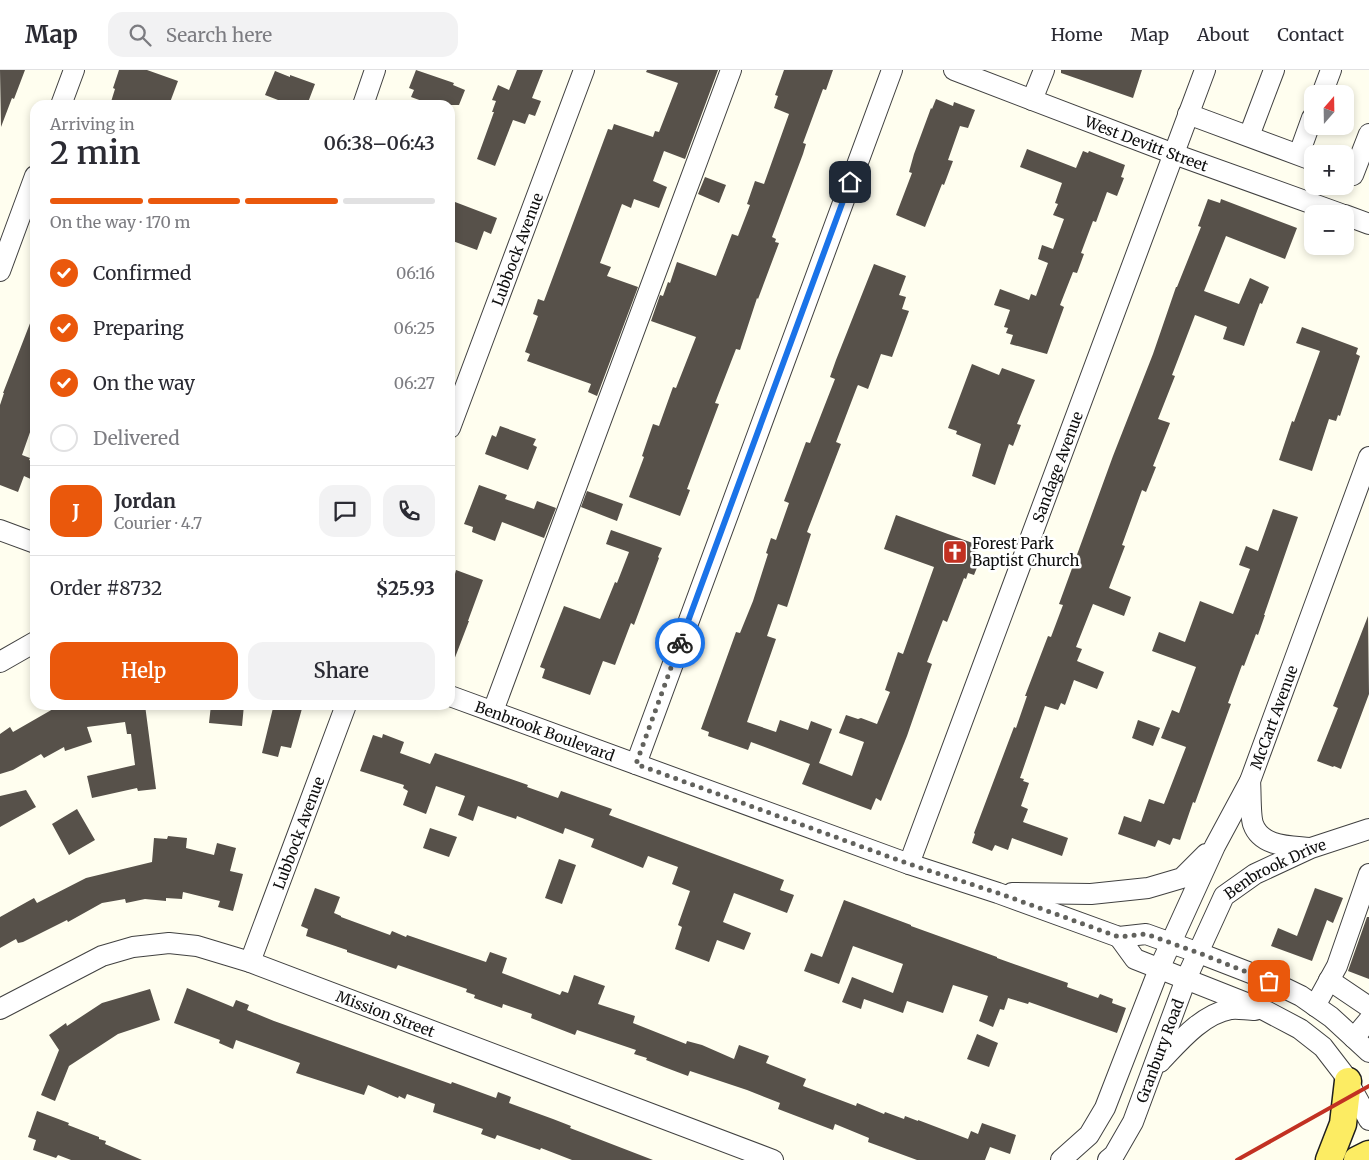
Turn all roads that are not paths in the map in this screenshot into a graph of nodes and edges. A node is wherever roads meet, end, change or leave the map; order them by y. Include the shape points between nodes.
1 (74, 70) edge
2 (375, 70) edge
3 (584, 70) edge
4 (731, 70) edge
5 (892, 70) edge
6 (954, 70) edge
7 (1044, 70) edge
8 (1205, 70) edge
9 (1274, 70) edge
10 (1331, 70) edge
11 (1325, 85) edge
12 (63, 100) edge
13 (365, 100) edge
14 (1032, 100) junction
15 (1188, 114) junction
16 (1369, 134) edge
17 (1249, 136) junction
18 (1174, 154) junction
19 (1304, 156) edge
20 (1356, 176) edge
21 (30, 190) edge
22 (1316, 205) edge
23 (1354, 218) edge
24 (1369, 224) edge
25 (0, 271) edge
26 (455, 415) edge
27 (1369, 457) edge
28 (0, 530) edge
29 (30, 541) edge
30 (30, 644) edge
31 (0, 662) edge
32 (455, 698) edge
33 (344, 710) edge
34 (492, 712) junction
35 (636, 764) junction
36 (1250, 781) junction
37 (1369, 829) edge
38 (1215, 846) junction
39 (1310, 848) junction
40 (909, 864) junction
41 (1368, 880) edge
42 (998, 893) junction
43 (1119, 937) junction
44 (1172, 943) junction
45 (1203, 944) junction
46 (250, 962) junction
47 (1158, 969) junction
48 (1186, 979) junction
49 (1329, 980) junction
50 (1315, 1006) junction
51 (1369, 1007) edge
52 (0, 1009) edge
53 (1264, 1010) junction
54 (1369, 1020) edge
55 (1354, 1038) junction
56 (1369, 1052) edge
57 (1154, 1069) junction
58 (1348, 1081) junction
59 (1369, 1120) edge
60 (1369, 1154) edge
61 (773, 1160) edge
62 (1061, 1160) edge
63 (1108, 1160) edge
64 (1329, 1160) edge
65 (1357, 1160) edge

1 - 12 street
2 - 13 street
3 - 26 street, Lubbock Avenue
4 - 34 street
5 - 35 street
6 - 14 street, West Devitt Street
7 - 14 street
8 - 15 street, Sandage Avenue
9 - 17 street
10 - 11 street
14 - 18 street, West Devitt Street
15 - 17 street
15 - 18 street, Sandage Avenue
16 - 20 street
17 - 19 street
18 - 22 street, West Devitt Street
18 - 40 street, Sandage Avenue
21 - 25 street
23 - 24 street
27 - 36 street, McCart Avenue
28 - 29 street
30 - 31 street
32 - 34 street, Benbrook Boulevard
33 - 46 street, Lubbock Avenue
34 - 35 street, Benbrook Boulevard
35 - 40 street, Benbrook Boulevard
36 - 38 street, McCart Avenue
36 - 39 street via 1253,824 1258,832 1272,843
37 - 39 street, Benbrook Drive
38 - 42 street via 1182,878 1148,888 1090,894
38 - 44 street, McCart Avenue
39 - 45 street, Benbrook Drive via 1254,874 1224,896
40 - 42 street, Benbrook Boulevard
41 - 49 street
42 - 43 street, Benbrook Boulevard
43 - 44 street, Benbrook Boulevard via 1146,934
43 - 47 street via 1135,959
44 - 45 street, Benbrook Boulevard
44 - 47 street, McCart Avenue
45 - 48 street, Granbury Road
45 - 50 street, Benbrook Boulevard
46 - 52 street, Mission Street via 197,946 169,943 133,947 102,956
46 - 61 street, Mission Street
47 - 48 street
47 - 62 street, Granbury Road via 1105,1108 1089,1135
48 - 53 street
48 - 57 street, Granbury Road
49 - 50 street
49 - 51 street
50 - 55 street, Benbrook Boulevard
53 - 57 street via 1231,1009 1207,1018 1176,1044
53 - 58 street via 1300,1029 1323,1048
54 - 55 street
55 - 56 street, Benbrook Boulevard
57 - 63 street, Granbury Road via 1133,1122
58 - 59 street
58 - 64 main road via 1343,1124
60 - 65 main road

